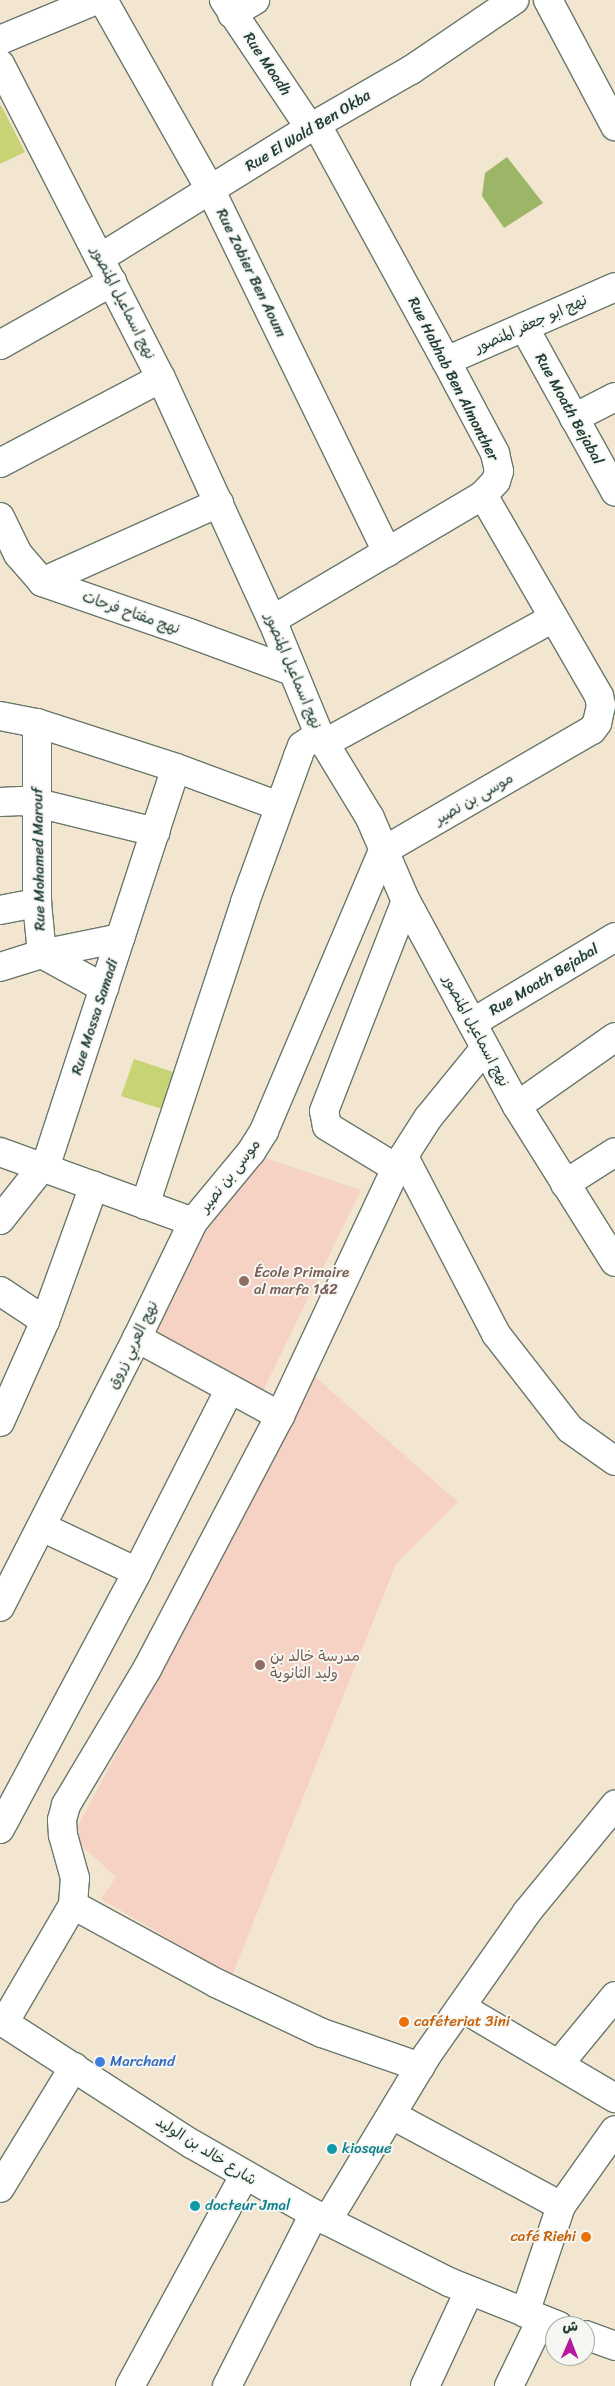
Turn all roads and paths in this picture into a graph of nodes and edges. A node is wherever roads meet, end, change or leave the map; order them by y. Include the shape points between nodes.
1 (96, 0) edge
2 (103, 0) edge
3 (255, 0) edge
4 (514, 0) edge
5 (548, 0) edge
6 (228, 7) edge
7 (0, 40) edge
8 (0, 64) edge
9 (314, 126) junction
10 (615, 126) edge
11 (212, 191) junction
12 (106, 270) junction
13 (615, 287) edge
14 (524, 327) junction
15 (0, 345) edge
16 (446, 361) junction
17 (161, 378) junction
18 (615, 397) edge
19 (574, 418) junction
20 (0, 463) edge
21 (615, 491) edge
22 (484, 495) junction
23 (218, 503) junction
24 (0, 517) edge
25 (387, 552) junction
26 (42, 582) junction
27 (553, 618) junction
28 (272, 620) junction
29 (292, 671) junction
30 (0, 716) edge
31 (37, 722) junction
32 (322, 739) junction
33 (176, 768) junction
34 (0, 802) edge
35 (37, 802) junction
36 (279, 806) junction
37 (155, 832) junction
38 (383, 851) junction
39 (406, 901) junction
40 (37, 903) junction
41 (0, 910) edge
42 (120, 938) junction
43 (615, 938) edge
44 (42, 954) junction
45 (0, 967) edge
46 (104, 988) junction
47 (472, 1022) junction
48 (615, 1037) edge
49 (485, 1048) junction
50 (517, 1106) junction
51 (0, 1152) edge
52 (615, 1152) edge
53 (400, 1162) junction
54 (44, 1168) junction
55 (565, 1184) junction
56 (94, 1186) junction
57 (145, 1205) junction
58 (0, 1220) edge
59 (193, 1222) junction
60 (615, 1262) edge
61 (0, 1291) edge
62 (45, 1321) junction
63 (137, 1338) junction
64 (230, 1389) junction
65 (280, 1416) junction
66 (0, 1422) edge
67 (615, 1461) edge
68 (42, 1527) junction
69 (137, 1572) junction
70 (0, 1608) edge
71 (8, 1793) edge
72 (615, 1805) edge
73 (0, 1829) edge
74 (73, 1905) junction
75 (615, 1996) edge
76 (460, 2007) junction
77 (2, 2022) edge
78 (559, 2064) junction
79 (74, 2067) junction
80 (420, 2068) junction
81 (615, 2098) edge
82 (392, 2115) junction
83 (615, 2130) edge
84 (244, 2176) junction
85 (0, 2188) edge
86 (561, 2206) junction
87 (320, 2218) junction
88 (469, 2291) junction
89 (542, 2320) edge
90 (595, 2339) edge
91 (615, 2346) edge
92 (130, 2386) edge
93 (227, 2386) edge
94 (425, 2386) edge
95 (509, 2386) edge

1 - 7 street
2 - 11 street, Rue Zobier Ben Aoum
3 - 6 street
4 - 9 street, Rue El Wald Ben Okba via 411,70
5 - 10 street
6 - 9 street, Rue Moadh
8 - 12 street, نهج اسماعيل المنصور
9 - 11 street, Rue El Wald Ben Okba
9 - 16 street, Rue Habhab Ben Almonther
11 - 12 street, Rue El Wald Ben Okba
11 - 25 street, Rue Zobier Ben Aoum
12 - 15 street, Rue El Wald Ben Okba
12 - 17 street, نهج اسماعيل المنصور
13 - 14 street, نهج ابو جعفر المنصور
14 - 16 street, نهج ابو جعفر المنصور
14 - 19 street, Rue Moath Bejabal
16 - 22 street, Rue Habhab Ben Almonther via 498,462 496,481
17 - 20 street
17 - 23 street, نهج اسماعيل المنصور
18 - 19 street
19 - 21 street, Rue Moath Bejabal
22 - 25 street, Rue Habhab Ben Almonther
22 - 27 street
23 - 26 street
23 - 28 street, نهج اسماعيل المنصور
24 - 26 street via 18,554
25 - 28 street, Rue Habhab Ben Almonther
26 - 29 street, نهج مفتاح فرحات
27 - 32 street
27 - 38 street, موسى بن نصير via 599,696 601,705 597,723 584,734
28 - 29 street, نهج اسماعيل المنصور
29 - 32 street, نهج اسماعيل المنصور
30 - 31 street
31 - 33 street
31 - 35 street, Rue Mohamed Marouf
32 - 36 street via 302,746
32 - 38 street, نهج اسماعيل المنصور via 370,818
33 - 36 street
33 - 37 street
34 - 35 street
35 - 37 street
35 - 40 street, Rue Mohamed Marouf
36 - 57 street
37 - 42 street
38 - 39 street, نهج اسماعيل المنصور
38 - 59 street, موسى بن نصير via 264,1131 251,1152
39 - 47 street, نهج اسماعيل المنصور
39 - 53 street via 324,1111 327,1126
40 - 41 street
40 - 44 street, Rue Mohamed Marouf
42 - 44 street, Rue Mossa Samadi
42 - 46 street, Rue Mossa Samadi
43 - 47 street, Rue Moath Bejabal
44 - 45 street, Rue Mossa Samadi
44 - 46 street
46 - 54 street, Rue Mossa Samadi
47 - 49 street, نهج اسماعيل المنصور
48 - 50 street
49 - 50 street, نهج اسماعيل المنصور
49 - 53 street via 428,1118
50 - 55 street, نهج اسماعيل المنصور
51 - 54 street
52 - 55 street
53 - 65 street
53 - 67 street via 496,1334 570,1429
54 - 56 street
54 - 58 street
55 - 60 street, نهج اسماعيل المنصور
56 - 57 street
56 - 62 street
57 - 59 street
59 - 63 street, نهج العربي زروق
61 - 62 street
62 - 66 street
63 - 64 street
63 - 68 street, نهج العربي زروق
64 - 65 street
64 - 69 street
65 - 74 street via 147,1669 66,1805 63,1835 75,1878
68 - 69 street
68 - 70 street, نهج العربي زروق
69 - 71 street
71 - 73 street
72 - 76 street via 526,1912
74 - 77 street
74 - 80 street via 216,1983 322,2033
75 - 78 street
76 - 78 street
76 - 80 street
77 - 79 street, شارع خالد بن الوليد
78 - 81 street
79 - 84 street, شارع خالد بن الوليد
79 - 85 street
80 - 82 street
82 - 86 street
82 - 87 street
83 - 86 street
84 - 87 street, شارع خالد بن الوليد
84 - 92 street
86 - 89 street
87 - 88 street, شارع خالد بن الوليد
87 - 93 street
88 - 89 street, شارع خالد بن الوليد
88 - 94 street
89 - 95 street
90 - 91 street

